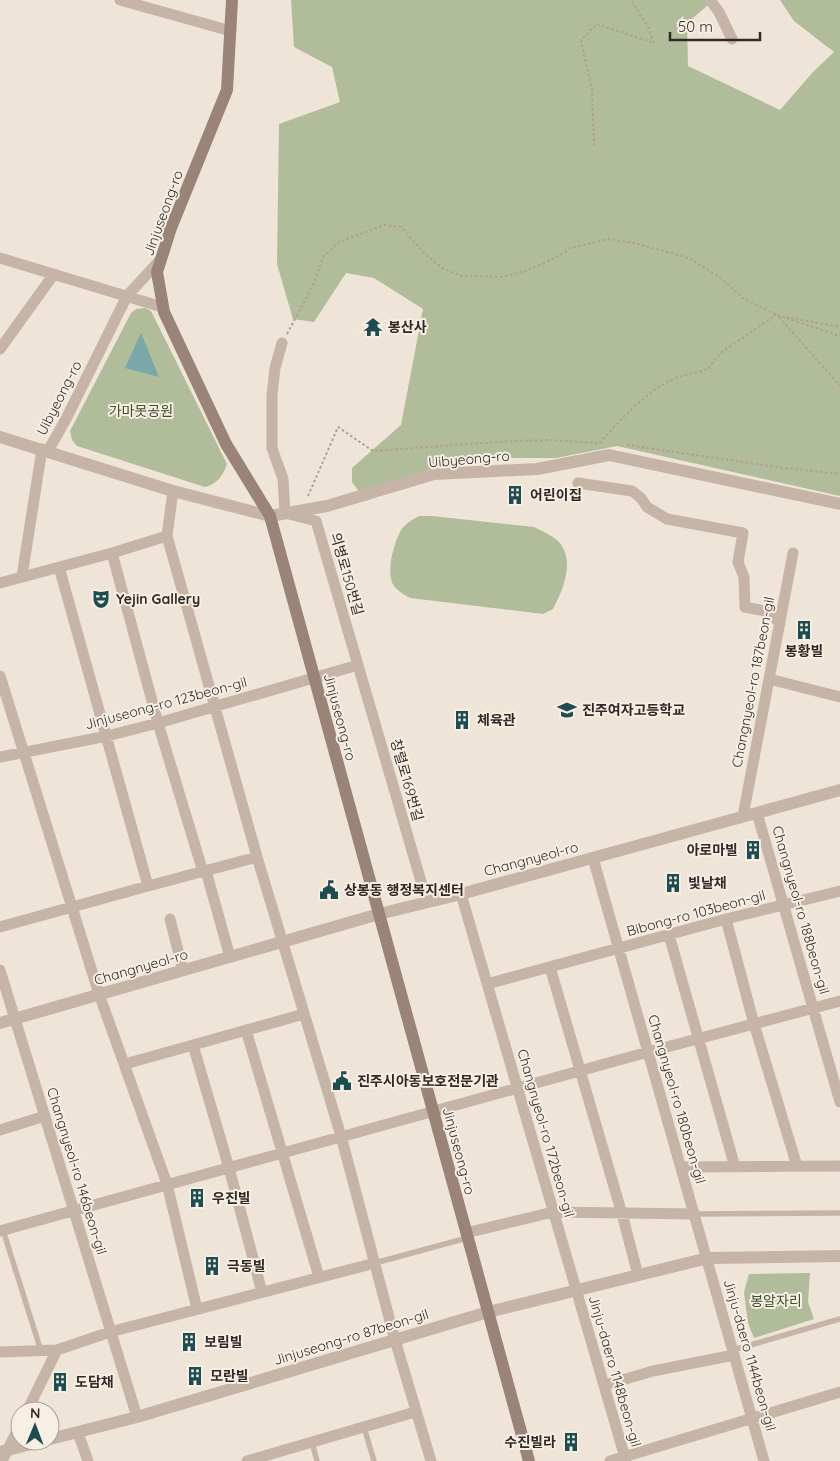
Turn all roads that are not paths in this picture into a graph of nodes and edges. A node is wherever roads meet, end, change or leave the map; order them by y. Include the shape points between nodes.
1 (120, 0) edge
2 (232, 0) edge
3 (710, 0) edge
4 (231, 31) junction
5 (732, 39) dead end
6 (0, 258) edge
7 (161, 259) junction
8 (54, 274) junction
9 (127, 296) junction
10 (164, 312) junction
11 (282, 343) road end
12 (0, 348) edge
13 (0, 437) edge
14 (45, 450) junction
15 (578, 483) dead end
16 (173, 491) junction
17 (840, 504) edge
18 (285, 513) junction
19 (270, 516) junction
20 (167, 536) junction
21 (112, 553) junction
22 (793, 554) dead end
23 (59, 567) junction
24 (22, 576) junction
25 (0, 583) edge
26 (780, 624) junction
27 (358, 665) junction
28 (0, 676) edge
29 (314, 678) junction
30 (769, 679) junction
31 (840, 697) edge
32 (216, 707) junction
33 (158, 723) junction
34 (107, 736) junction
35 (24, 752) junction
36 (0, 757) edge
37 (840, 790) edge
38 (758, 813) junction
39 (743, 816) junction
40 (257, 858) junction
41 (593, 858) junction
42 (204, 871) junction
43 (148, 886) junction
44 (840, 891) edge
45 (461, 894) junction
46 (427, 902) junction
47 (784, 905) junction
48 (72, 907) junction
49 (379, 914) junction
50 (170, 919) dead end
51 (726, 919) junction
52 (0, 927) edge
53 (669, 934) junction
54 (283, 942) junction
55 (617, 949) junction
56 (230, 957) junction
57 (550, 967) junction
58 (0, 970) edge
59 (183, 970) junction
60 (487, 984) junction
61 (99, 994) junction
62 (840, 1002) edge
63 (813, 1009) junction
64 (304, 1014) junction
65 (15, 1019) junction
66 (0, 1023) edge
67 (754, 1024) junction
68 (246, 1030) junction
69 (699, 1038) junction
70 (193, 1045) junction
71 (648, 1052) junction
72 (125, 1064) junction
73 (580, 1071) junction
74 (517, 1088) junction
75 (840, 1102) edge
76 (433, 1111) junction
77 (45, 1116) junction
78 (0, 1130) edge
79 (341, 1136) junction
80 (283, 1153) junction
81 (797, 1166) junction
82 (840, 1166) edge
83 (682, 1167) junction
84 (735, 1167) junction
85 (229, 1168) junction
86 (167, 1184) junction
87 (74, 1211) junction
88 (553, 1212) junction
89 (840, 1213) edge
90 (622, 1214) junction
91 (695, 1214) junction
92 (1, 1231) edge
93 (467, 1235) junction
94 (840, 1256) edge
95 (708, 1258) junction
96 (375, 1263) junction
97 (638, 1275) junction
98 (319, 1277) junction
99 (576, 1290) junction
100 (262, 1292) junction
101 (197, 1309) junction
102 (488, 1312) junction
103 (840, 1319) edge
104 (110, 1332) junction
105 (395, 1340) junction
106 (57, 1350) junction
107 (41, 1351) junction
108 (0, 1352) edge
109 (734, 1352) junction
110 (605, 1385) junction
111 (840, 1392) edge
112 (32, 1401) edge
113 (415, 1412) junction
114 (137, 1417) junction
115 (752, 1418) junction
116 (364, 1427) junction
117 (78, 1433) junction
118 (60, 1437) edge
119 (312, 1442) junction
120 (4, 1451) edge
121 (625, 1459) edge
122 (2, 1461) edge
123 (88, 1461) edge
124 (246, 1461) edge
125 (317, 1461) edge
126 (374, 1461) edge
127 (431, 1461) edge
128 (529, 1461) edge
129 (610, 1461) edge
130 (764, 1461) edge

1 - 4 street
2 - 4 main road, Jinjuseong-ro
3 - 5 street
4 - 7 main road, Jinjuseong-ro via 227,90
6 - 8 street
7 - 9 street, Uibyeong-ro
7 - 10 main road, Jinjuseong-ro via 157,272
8 - 9 street
8 - 12 street
9 - 10 street via 162,307
9 - 14 street, Uibyeong-ro via 66,419
10 - 19 main road, Jinjuseong-ro via 226,444
11 - 18 street via 272,395 272,448 283,478
13 - 14 street, Uibyeong-ro
14 - 16 street, Uibyeong-ro
14 - 24 street
15 - 26 street via 632,491 647,507 667,519 743,533 738,562 744,577 745,607 770,612
16 - 19 street, Uibyeong-ro
16 - 20 street
17 - 18 street, Uibyeong-ro via 609,454 537,469 434,474 327,506
18 - 19 street, Uibyeong-ro
18 - 27 street, 의병로150번길 via 316,522
19 - 29 main road, Jinjuseong-ro
20 - 21 street
20 - 32 street
21 - 23 street
21 - 33 street
22 - 26 street, Changnyeol-ro 187beon-gil
23 - 24 street
23 - 34 street
24 - 25 street
26 - 30 street, Changnyeol-ro 187beon-gil
27 - 29 street, Jinjuseong-ro 123beon-gil
27 - 46 street, 창렬로169번길
28 - 35 street
29 - 32 street, Jinjuseong-ro 123beon-gil
29 - 49 main road, Jinjuseong-ro
30 - 31 street
30 - 39 street, Changnyeol-ro 187beon-gil
32 - 33 street, Jinjuseong-ro 123beon-gil
32 - 40 street
33 - 34 street, Jinjuseong-ro 123beon-gil
33 - 42 street
34 - 35 street, Jinjuseong-ro 123beon-gil
34 - 43 street
35 - 36 street, Jinjuseong-ro 123beon-gil
35 - 48 street
37 - 38 street, Changnyeol-ro
38 - 39 street, Changnyeol-ro
38 - 47 street, Changnyeol-ro 188beon-gil
39 - 41 street, Changnyeol-ro
40 - 42 street
40 - 54 street
41 - 45 street, Changnyeol-ro
41 - 55 street, Changnyeol-ro 180beon-gil
42 - 43 street
42 - 56 street
43 - 48 street
44 - 47 street, Bibong-ro 103beon-gil
45 - 46 street, Changnyeol-ro
45 - 60 street, Changnyeol-ro 172beon-gil
46 - 49 street, Changnyeol-ro
47 - 51 street, Bibong-ro 103beon-gil
47 - 63 street, Changnyeol-ro 188beon-gil
48 - 52 street
48 - 61 street
49 - 54 street, Changnyeol-ro
49 - 76 main road, Jinjuseong-ro
50 - 59 street
51 - 53 street, Bibong-ro 103beon-gil
51 - 67 street
53 - 55 street, Bibong-ro 103beon-gil
53 - 69 street
54 - 56 street, Changnyeol-ro
54 - 64 street
55 - 57 street
55 - 71 street, Changnyeol-ro 180beon-gil
56 - 59 street, Changnyeol-ro
57 - 60 street
57 - 73 street
58 - 65 street, Changnyeol-ro 146beon-gil
59 - 61 street, Changnyeol-ro
60 - 74 street, Changnyeol-ro 172beon-gil
61 - 65 street, Changnyeol-ro
61 - 72 street
62 - 63 street
63 - 67 street
63 - 75 street, Changnyeol-ro 188beon-gil
64 - 68 street
64 - 79 street
65 - 66 street, Changnyeol-ro
65 - 77 street, Changnyeol-ro 146beon-gil
67 - 69 street
67 - 81 street
68 - 70 street
68 - 80 street
69 - 71 street
69 - 84 street
70 - 72 street
70 - 85 street
71 - 73 street
71 - 83 street, Changnyeol-ro 180beon-gil
72 - 86 street
73 - 74 street
73 - 90 street
74 - 76 street
74 - 88 street, Changnyeol-ro 172beon-gil
76 - 79 street
76 - 93 main road, Jinjuseong-ro
77 - 78 street
77 - 87 street, Changnyeol-ro 146beon-gil
79 - 80 street
79 - 96 street
80 - 85 street
80 - 98 street
81 - 82 street
81 - 84 street
83 - 84 street
83 - 91 street, Changnyeol-ro 180beon-gil
85 - 86 street
85 - 100 street
86 - 87 street
86 - 101 street
87 - 92 street
87 - 104 street, Changnyeol-ro 146beon-gil
88 - 90 street
88 - 93 street
88 - 99 street, Changnyeol-ro 172beon-gil
89 - 91 lane
90 - 91 street
90 - 97 street
91 - 95 street, Changnyeol-ro 180beon-gil
92 - 107 lane
93 - 96 lane
93 - 102 main road, Jinjuseong-ro
94 - 95 street, Jinjuseong-ro 87beon-gil
95 - 97 street, Jinjuseong-ro 87beon-gil
95 - 109 street, Jinju-daero 1144beon-gil
96 - 98 street
96 - 105 street
97 - 99 street, Jinjuseong-ro 87beon-gil
98 - 100 street
99 - 102 street, Jinjuseong-ro 87beon-gil
99 - 110 street, Jinju-daero 1148beon-gil
100 - 101 street
101 - 104 street
102 - 105 street, Jinjuseong-ro 87beon-gil
102 - 128 main road, Jinjuseong-ro
103 - 109 lane
104 - 106 street
104 - 114 street, Changnyeol-ro 146beon-gil
105 - 113 street
105 - 114 street, Jinjuseong-ro 87beon-gil
106 - 107 street
106 - 112 street
107 - 108 street
109 - 110 street
109 - 115 street, Jinju-daero 1144beon-gil
110 - 121 street, Jinju-daero 1148beon-gil
111 - 115 street
113 - 116 street
113 - 127 street
114 - 117 street, Jinjuseong-ro 87beon-gil
115 - 121 street
115 - 130 street, Jinju-daero 1144beon-gil
116 - 119 street
116 - 126 lane
117 - 118 street, Jinjuseong-ro 87beon-gil
117 - 123 street
119 - 124 street
119 - 125 lane
120 - 122 street
121 - 129 street

